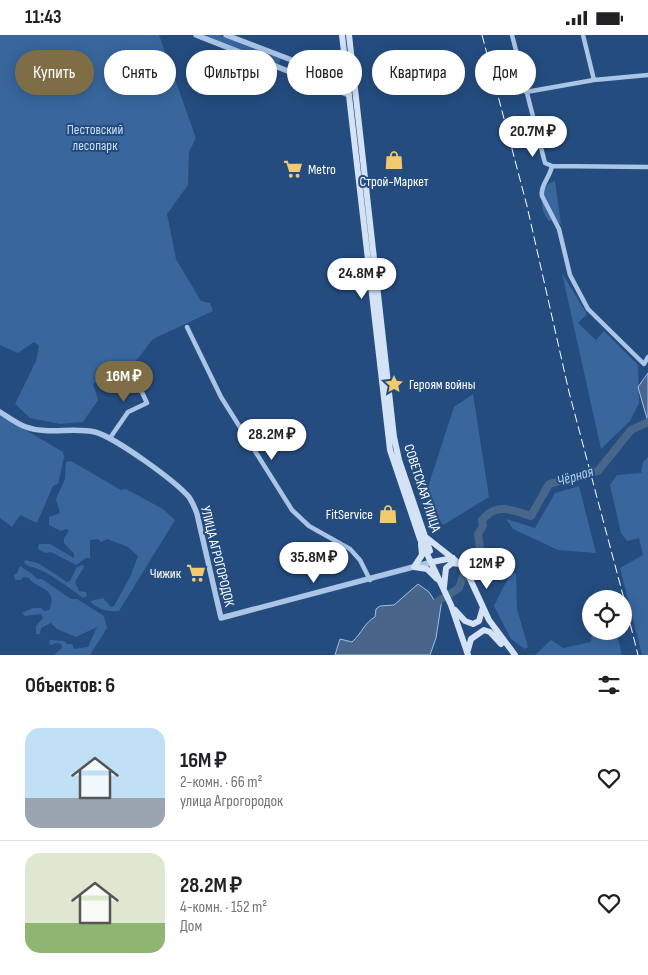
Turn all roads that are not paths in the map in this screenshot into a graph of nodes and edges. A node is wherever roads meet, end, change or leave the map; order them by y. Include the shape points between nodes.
1 (196, 35) edge
2 (226, 35) edge
3 (342, 35) edge
4 (349, 35) edge
5 (512, 35) edge
6 (583, 35) edge
7 (344, 50) edge
8 (516, 50) edge
9 (287, 58) edge
10 (287, 71) edge
11 (648, 75) edge
12 (594, 80) junction
13 (536, 90) edge
14 (349, 95) edge
15 (527, 95) edge
16 (552, 166) junction
17 (648, 167) edge
18 (187, 327) dead end
19 (648, 357) edge
20 (131, 369) dead end
21 (0, 412) edge
22 (110, 438) junction
23 (423, 538) junction
24 (455, 559) junction
25 (432, 562) junction
26 (414, 567) junction
27 (465, 569) junction
28 (370, 580) junction
29 (444, 588) junction
30 (451, 605) junction
31 (483, 607) junction
32 (468, 654) edge
33 (514, 655) edge

1 - 10 street
2 - 9 street
3 - 7 main road, СОВЕТСКАЯ УЛИЦА
4 - 23 main road, СОВЕТСКАЯ УЛИЦА via 394,437
5 - 8 street
6 - 12 street
11 - 12 street
12 - 13 street
14 - 23 main road, СОВЕТСКАЯ УЛИЦА via 388,437 393,462
15 - 16 street via 543,160
16 - 17 street
16 - 19 street via 541,191 542,196 559,229 570,275 580,296 594,316 644,365
18 - 28 street via 221,397 292,510 309,526 350,549
20 - 22 street via 147,403 128,412
21 - 22 street, УЛИЦА АГРОГОРОДОК via 26,427 86,431
22 - 28 street, УЛИЦА АГРОГОРОДОК via 128,448 190,499 197,515 221,618
23 - 24 main road
23 - 25 main road, СОВЕТСКАЯ УЛИЦА
23 - 26 main road via 422,555
24 - 25 main road
24 - 27 main road
25 - 26 street, УЛИЦА АГРОГОРОДОК
25 - 29 main road, СОВЕТСКАЯ УЛИЦА
26 - 28 street, УЛИЦА АГРОГОРОДОК
26 - 29 main road via 431,572
27 - 29 main road via 456,563 448,565
27 - 31 main road
29 - 30 main road, СОВЕТСКАЯ УЛИЦА
30 - 31 main road via 472,624 481,619
30 - 32 main road, СОВЕТСКАЯ УЛИЦА
31 - 33 main road
32 - 33 main road via 471,639 484,630

